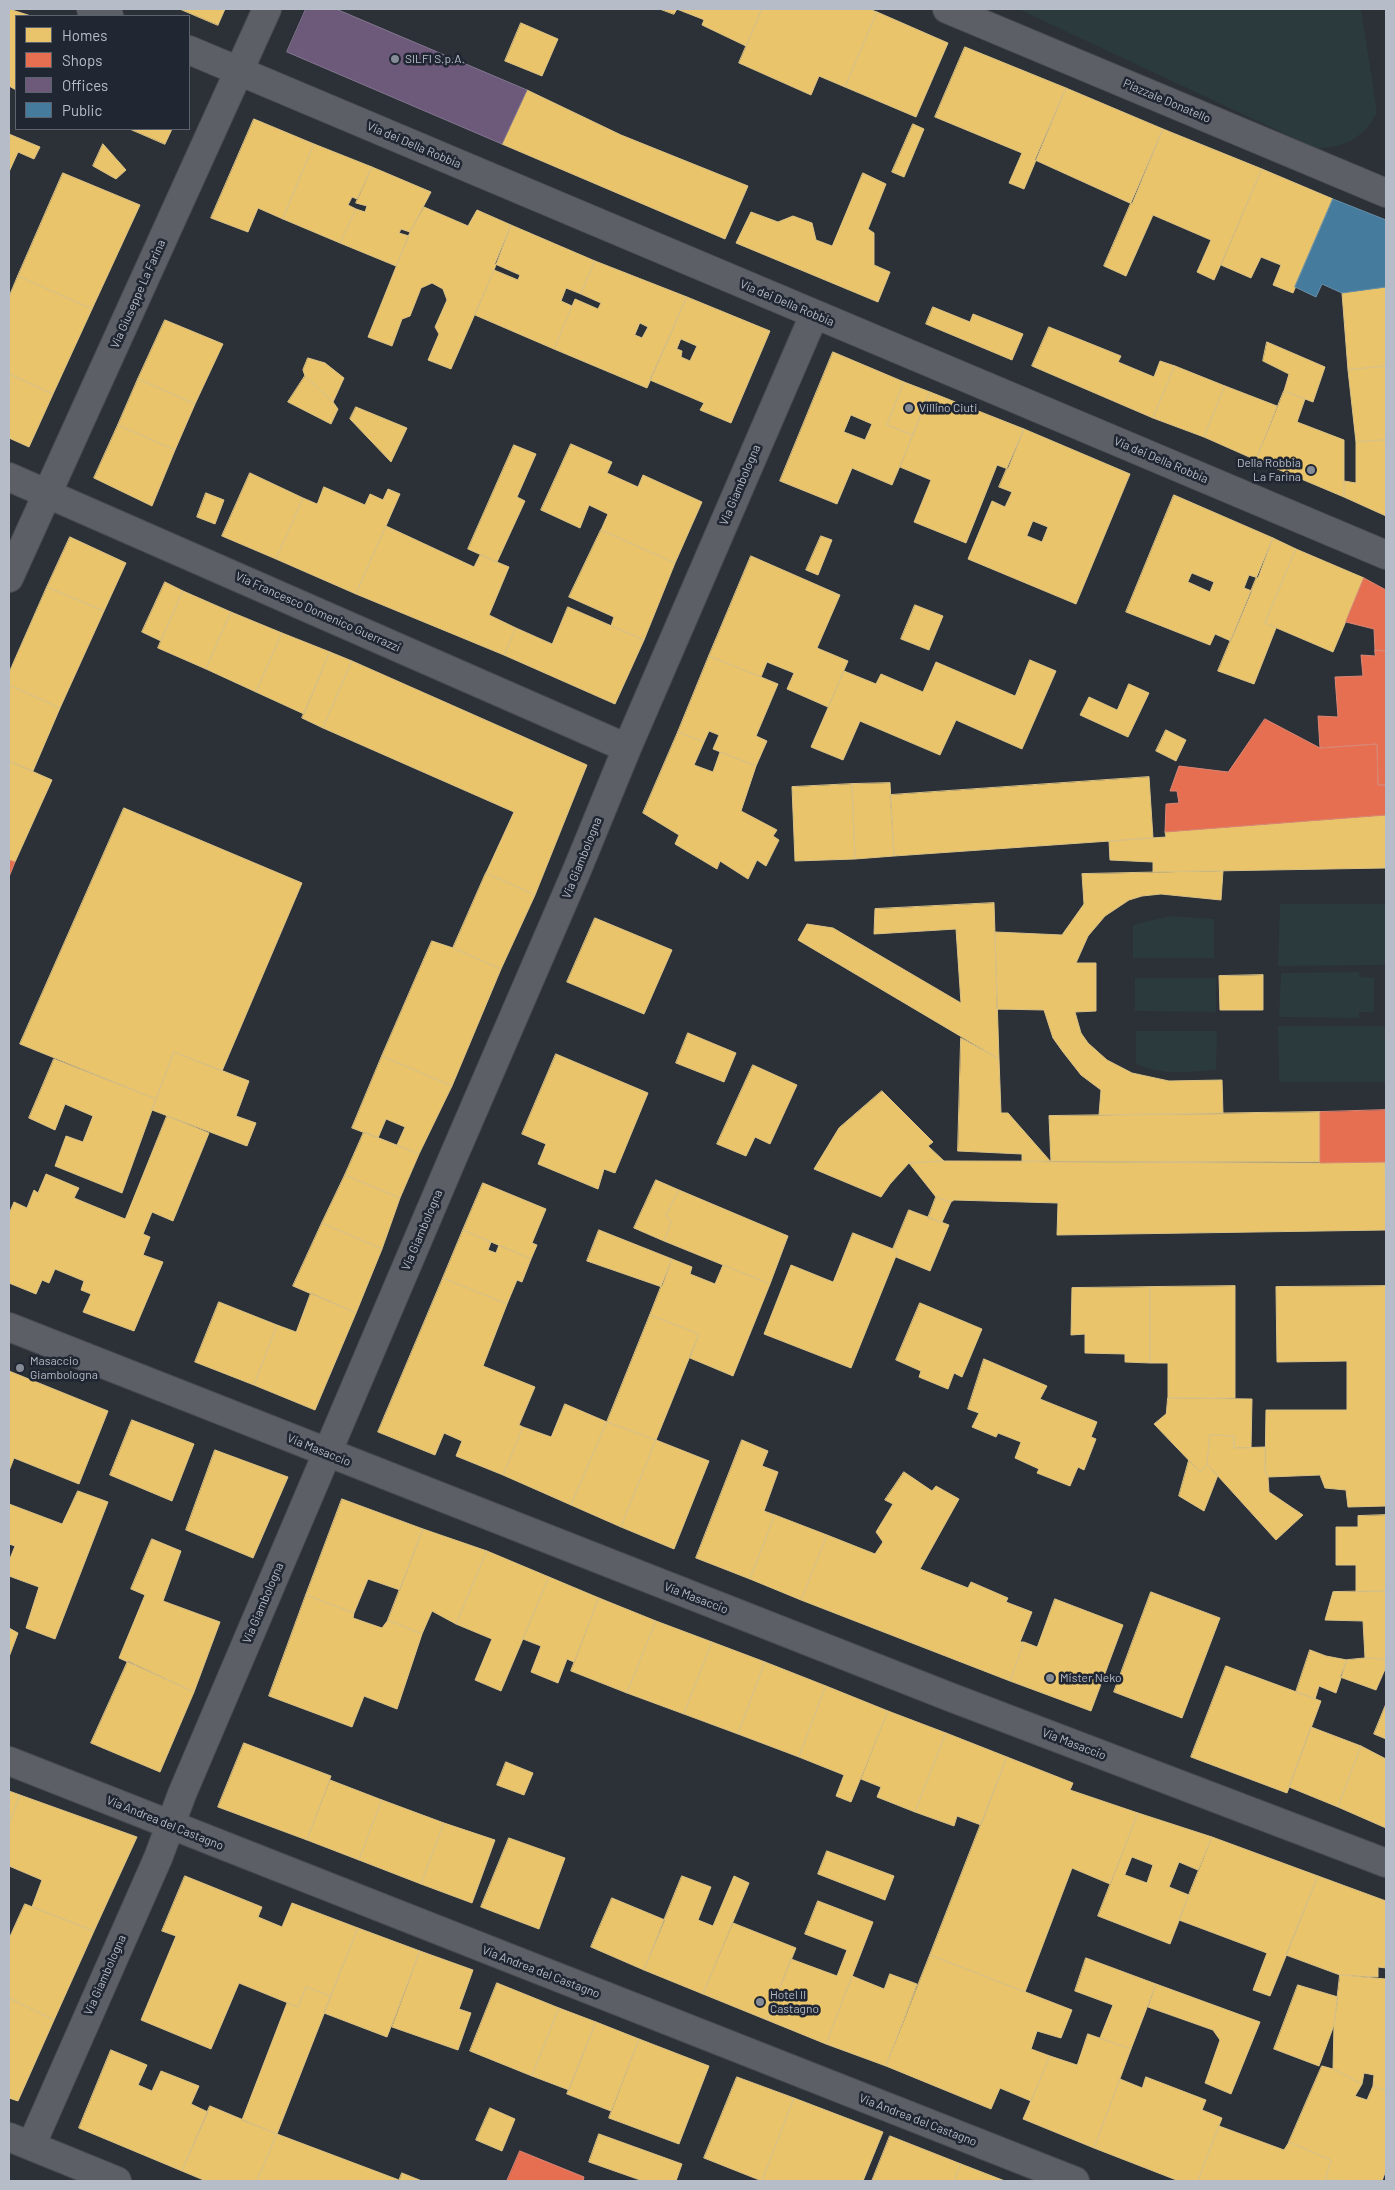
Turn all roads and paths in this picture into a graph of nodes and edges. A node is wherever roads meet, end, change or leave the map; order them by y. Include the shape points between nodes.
1 (91, 9) edge
2 (267, 9) edge
3 (947, 9) edge
4 (106, 15) edge
5 (190, 50) edge
6 (239, 71) junction
7 (1386, 193) edge
8 (814, 314) junction
9 (9, 477) edge
10 (47, 494) junction
11 (1386, 555) edge
12 (9, 578) edge
13 (627, 748) junction
14 (9, 1327) edge
15 (328, 1454) junction
16 (9, 1761) edge
17 (171, 1826) junction
18 (1386, 1863) edge
19 (20, 2141) edge
20 (117, 2181) edge
21 (1075, 2181) edge

1 - 4 street
2 - 6 street, Via Giuseppe La Farina
3 - 7 street, Piazzale Donatello
5 - 6 street, Via dei Della Robbia
6 - 8 street, Via dei Della Robbia
6 - 10 street, Via Giuseppe La Farina
8 - 11 street, Via dei Della Robbia
8 - 13 street, Via Giambologna
9 - 10 street, Via Francesco Domenico Guerrazzi
10 - 12 street, Via Giuseppe La Farina
10 - 13 street, Via Francesco Domenico Guerrazzi
13 - 15 street, Via Giambologna
14 - 15 street, Via Masaccio
15 - 17 street, Via Giambologna
15 - 18 street, Via Masaccio
16 - 17 street, Via Andrea del Castagno
17 - 19 street, Via Giambologna
17 - 21 street, Via Andrea del Castagno
19 - 20 street

